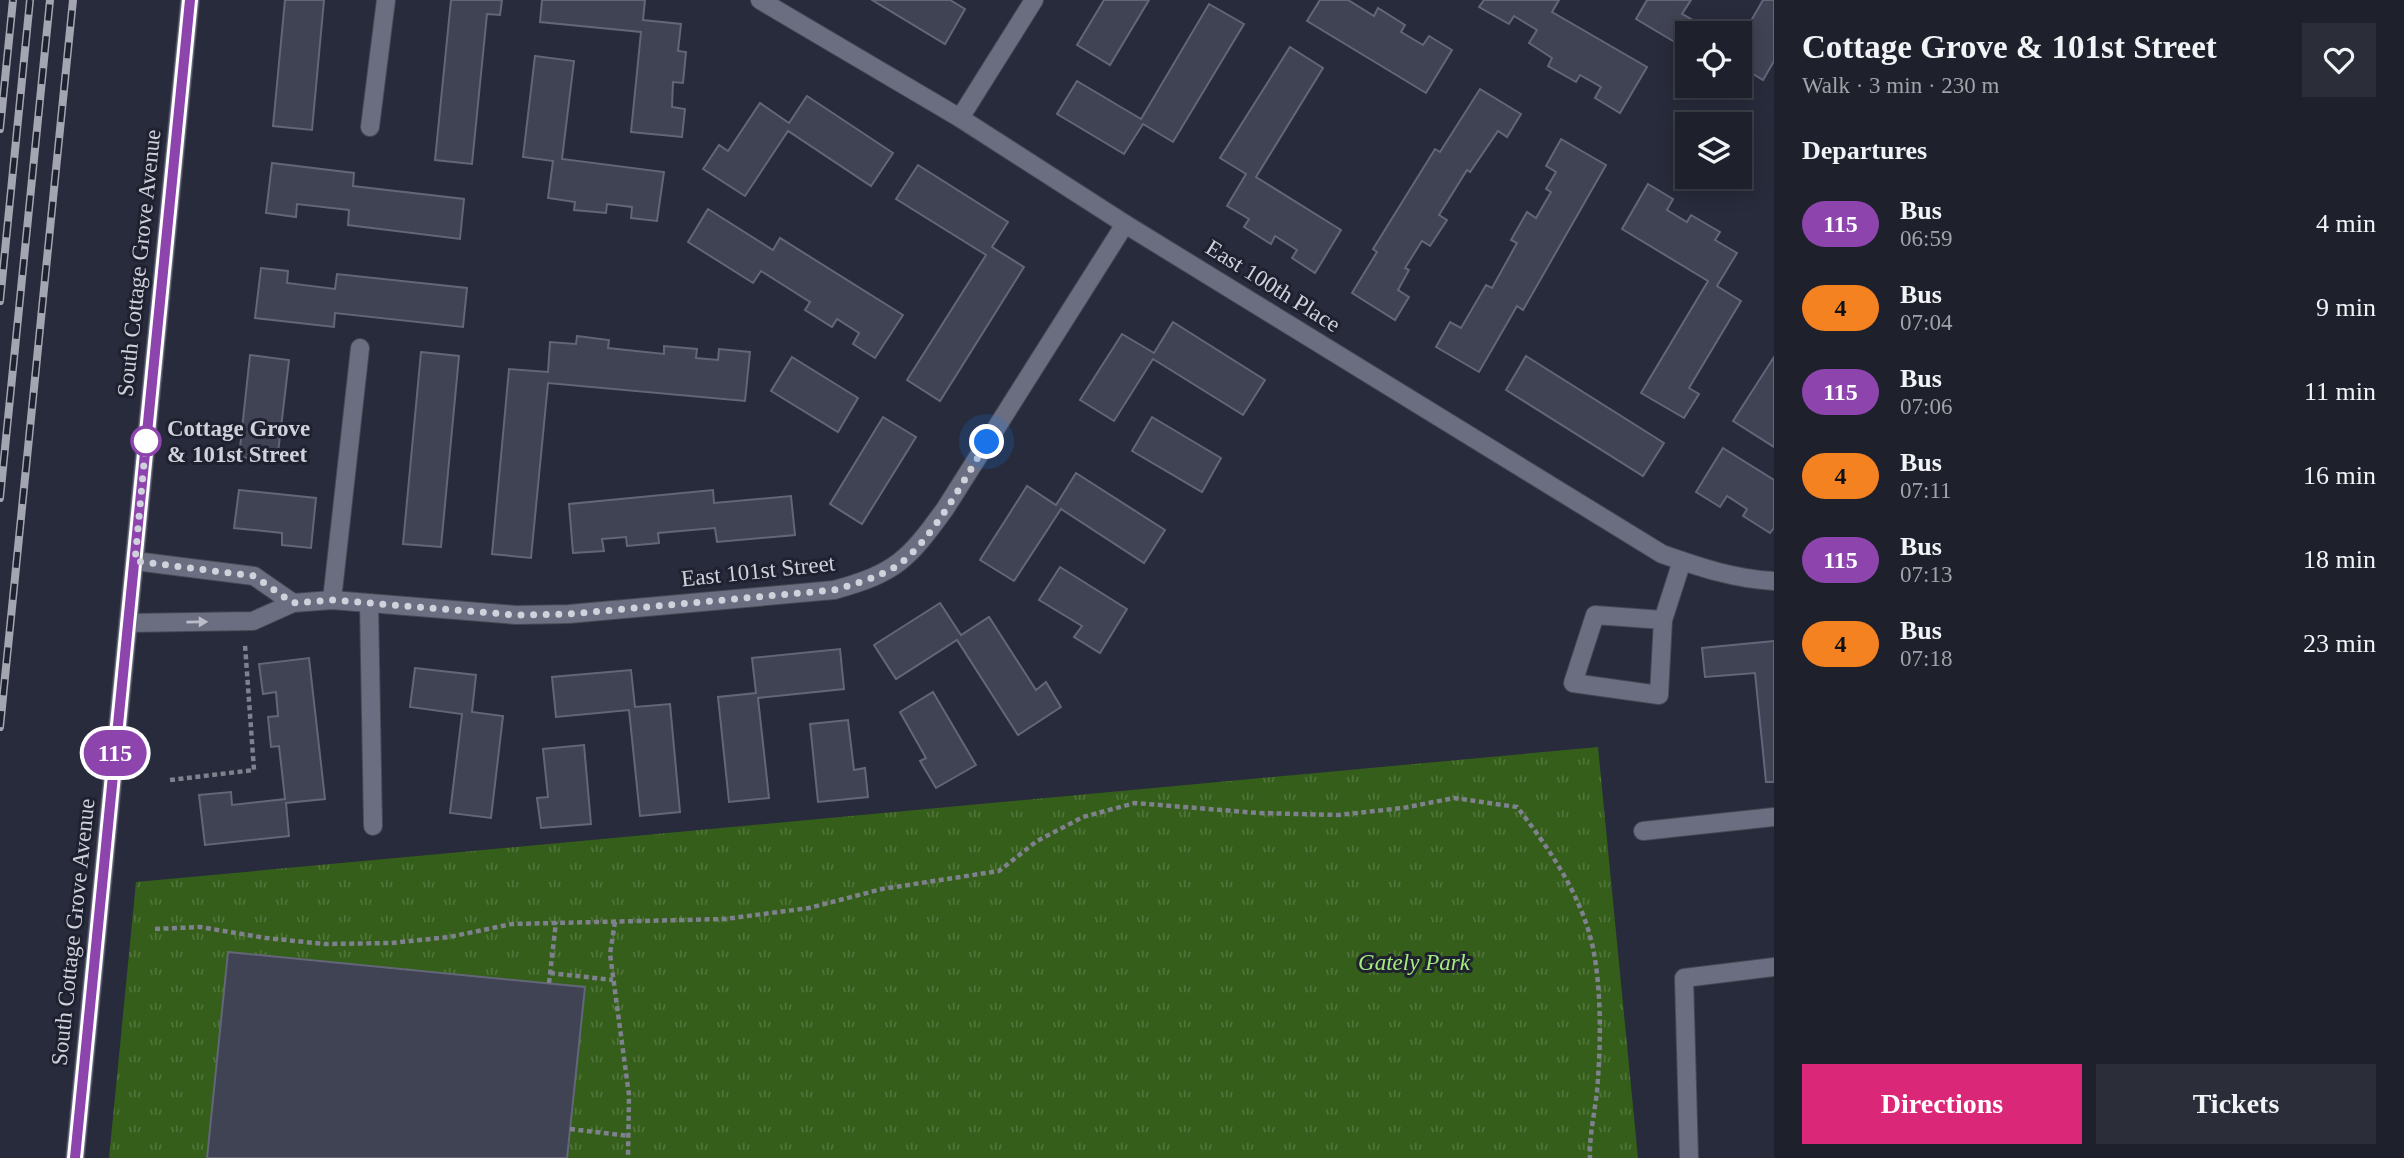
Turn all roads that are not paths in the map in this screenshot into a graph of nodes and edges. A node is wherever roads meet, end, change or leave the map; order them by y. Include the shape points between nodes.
1 (190, 0) edge
2 (386, 0) edge
3 (760, 0) edge
4 (1034, 0) edge
5 (960, 118) junction
6 (370, 127) dead end
7 (1125, 224) junction
8 (360, 348) dead end
9 (135, 561) junction
10 (1682, 561) junction
11 (1774, 581) edge
12 (332, 600) junction
13 (293, 603) junction
14 (369, 603) junction
15 (1663, 620) junction
16 (128, 622) junction
17 (1774, 817) edge
18 (373, 826) dead end
19 (1643, 831) dead end
20 (1774, 967) edge
21 (75, 1158) edge
22 (1689, 1158) edge

1 - 9 street, South Cottage Grove Avenue
2 - 6 street
3 - 5 street, East 100th Place
4 - 5 street
5 - 7 street, East 100th Place
7 - 10 street, East 100th Place via 1661,554
7 - 14 street, East 101st Street via 945,509 896,566 834,590 569,614 516,615
8 - 12 street
9 - 13 street via 254,576
9 - 16 street, South Cottage Grove Avenue
10 - 11 street, East 100th Place via 1744,579
10 - 15 street
12 - 13 street, East 101st Street
12 - 14 street, East 101st Street
16 -> 13 street, East 101st Street via 253,621
14 - 18 street
15 - 15 street via 1659,695 1573,683 1595,615
16 - 21 street, South Cottage Grove Avenue
17 - 19 street
20 - 22 street via 1684,978

